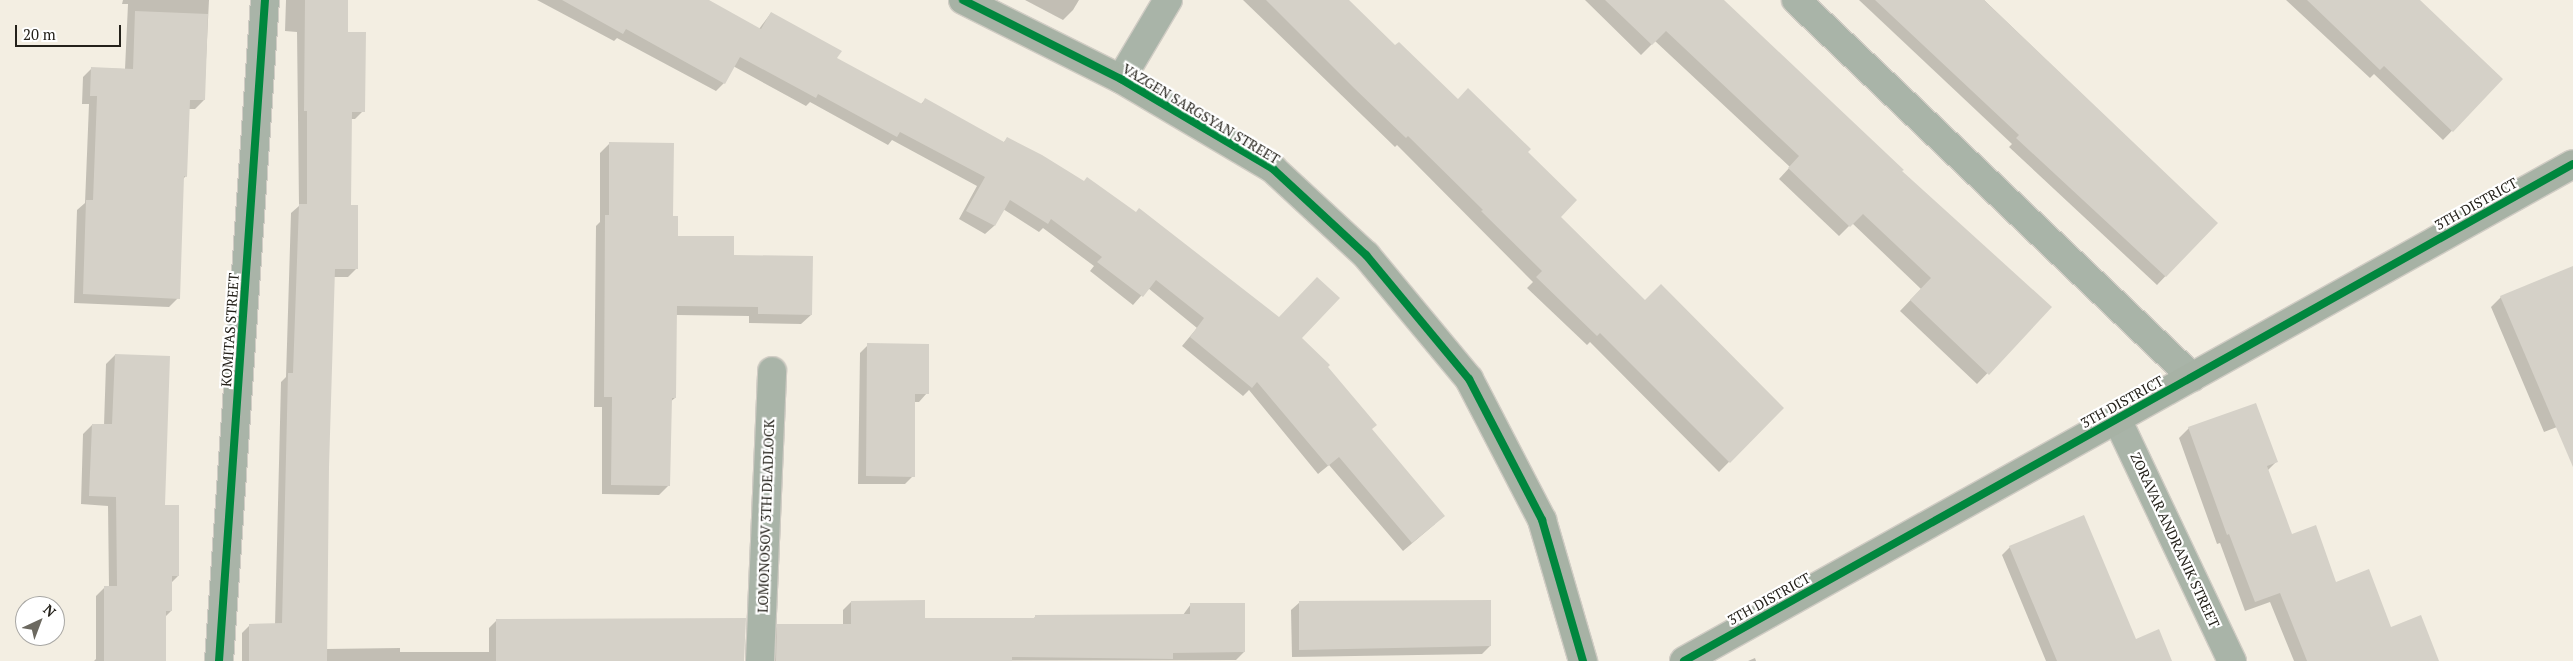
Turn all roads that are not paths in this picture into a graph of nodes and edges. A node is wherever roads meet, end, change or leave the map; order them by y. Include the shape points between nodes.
1 (265, 0) edge
2 (963, 0) edge
3 (1168, 0) edge
4 (1796, 0) edge
5 (1121, 79) junction
6 (2573, 164) edge
7 (772, 371) dead end
8 (2192, 377) junction
9 (2117, 419) junction
10 (219, 661) edge
11 (760, 661) edge
12 (1583, 661) edge
13 (1684, 661) edge
14 (2232, 661) edge

1 - 10 street, KOMITAS STREET
2 - 5 street, VAZGEN SARGSYAN STREET
3 - 5 street
4 - 8 street
5 - 12 street, VAZGEN SARGSYAN STREET via 1273,169 1366,256 1469,379 1542,520
6 - 8 street, 3TH DISTRICT
7 - 11 street, LOMONOSOV 3TH DEADLOCK
8 - 9 street, 3TH DISTRICT
9 - 13 street, 3TH DISTRICT
9 - 14 street, ZORAVAR ANDRANIK STREET

